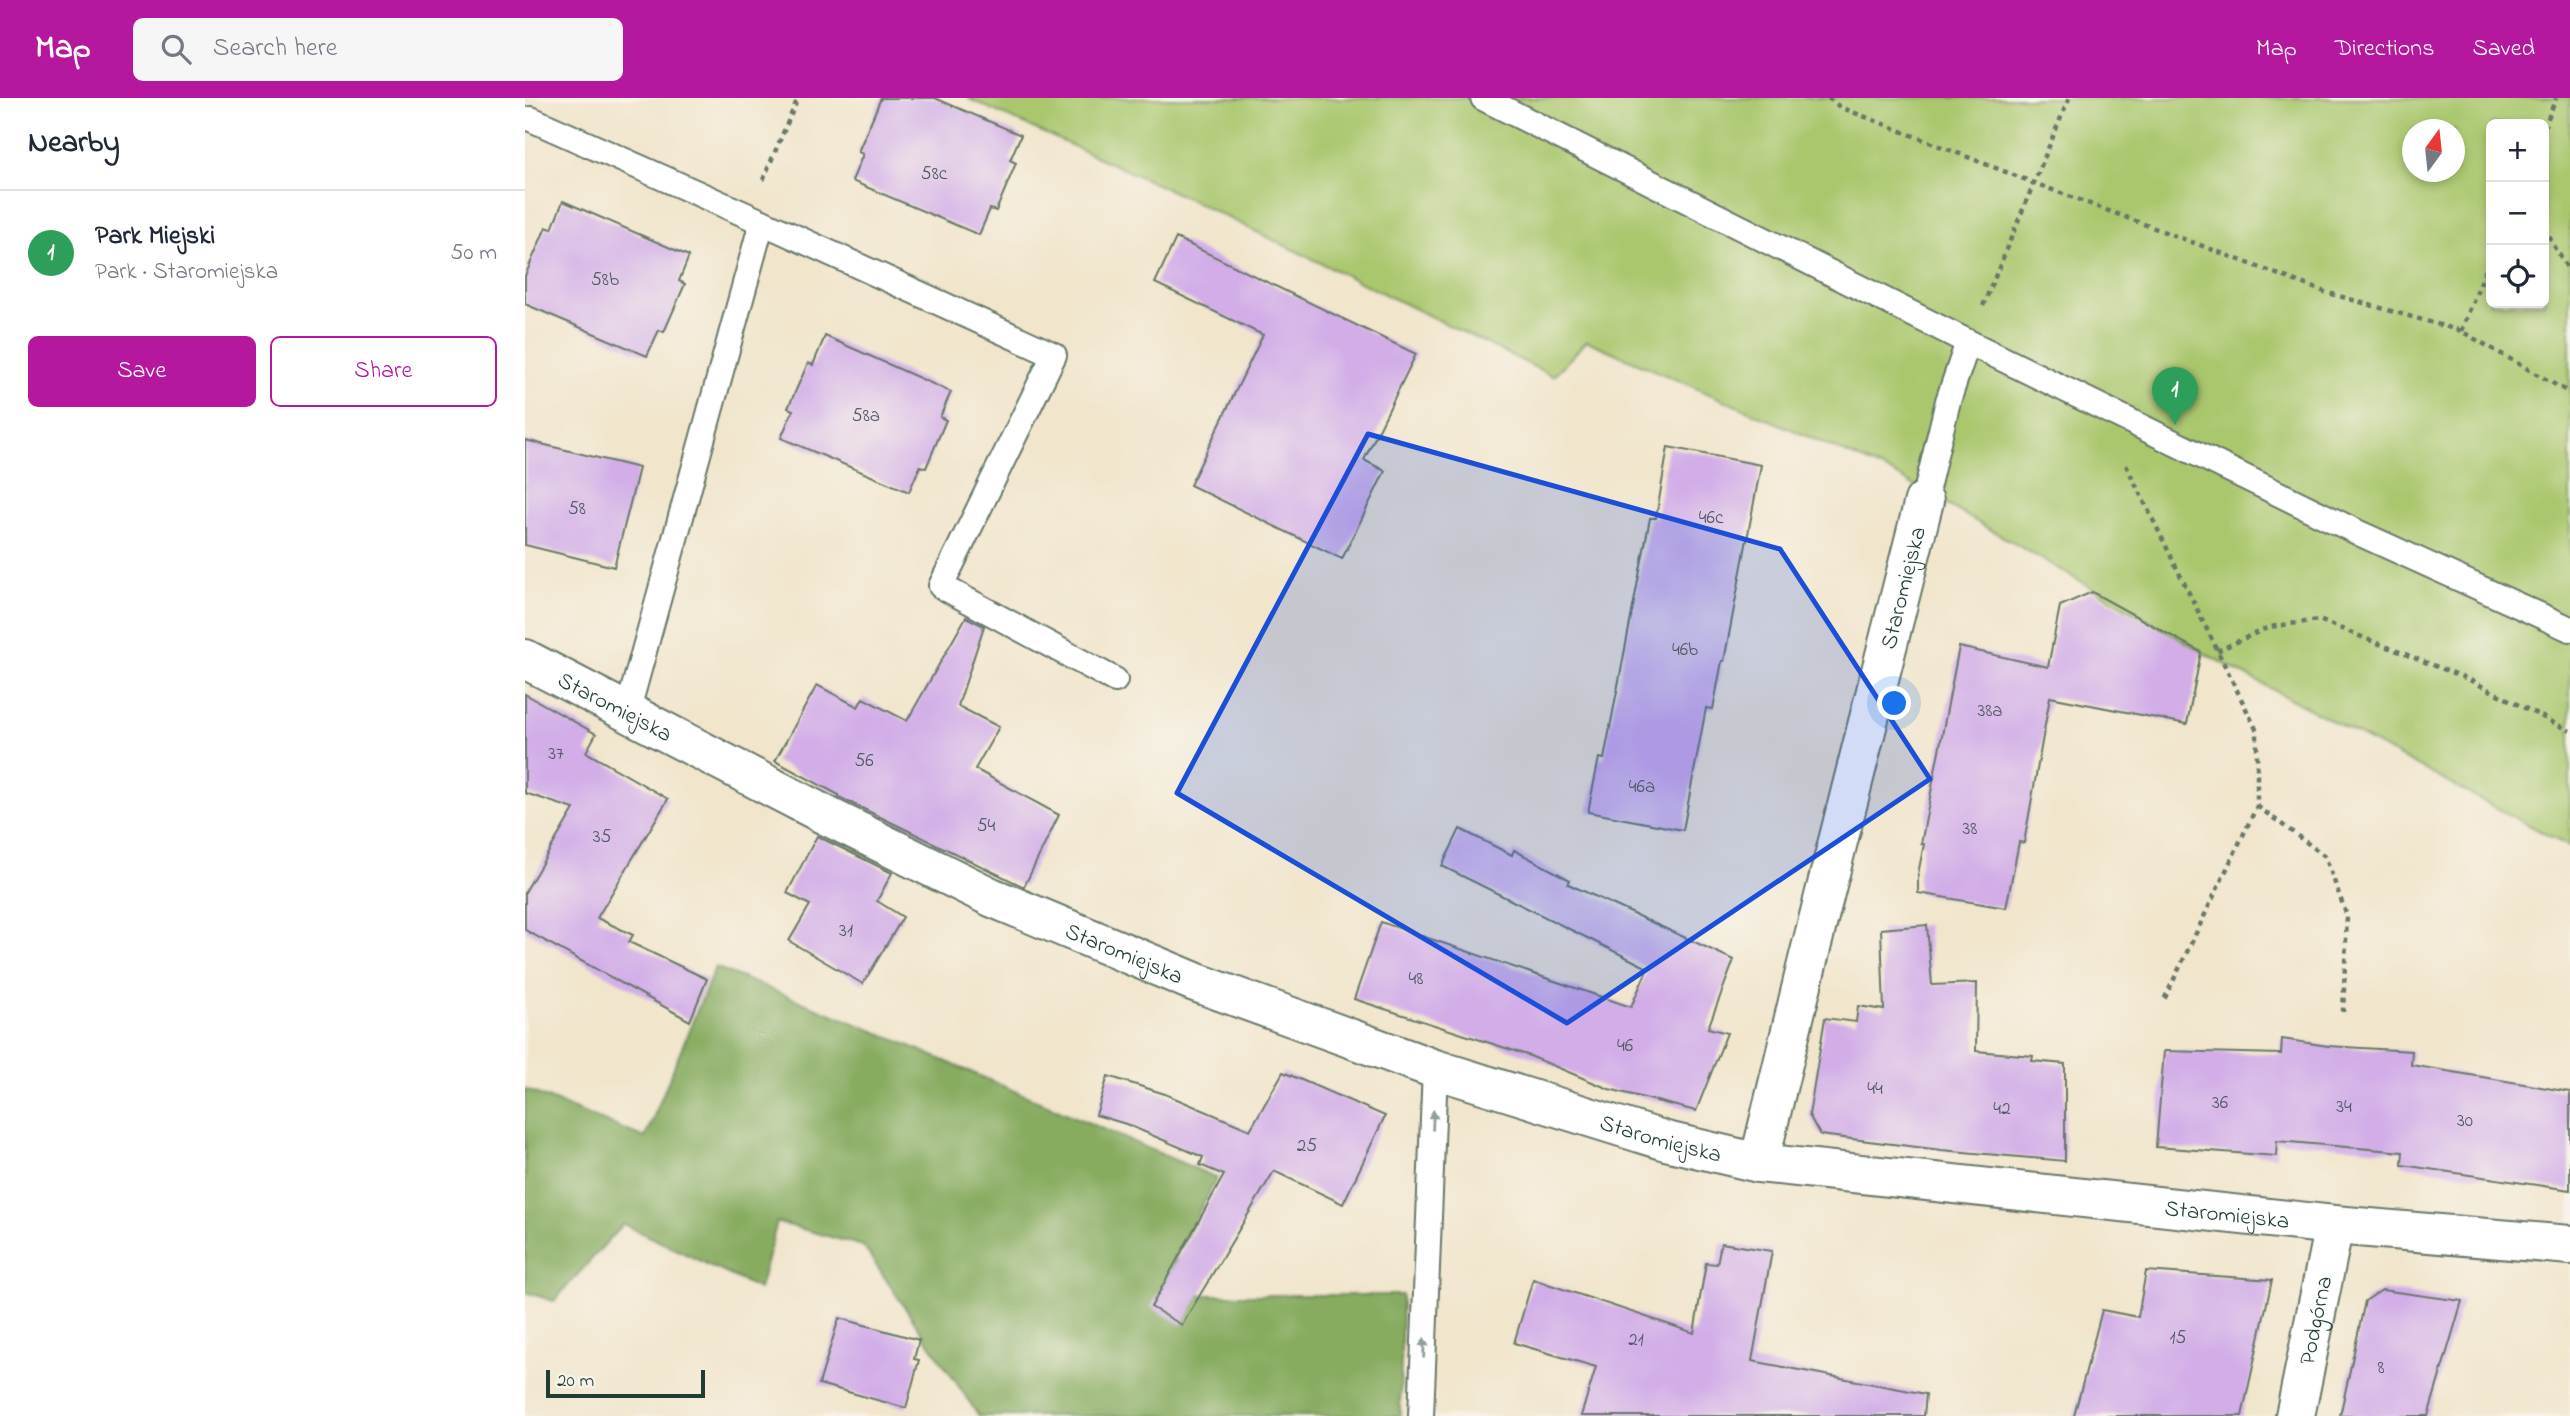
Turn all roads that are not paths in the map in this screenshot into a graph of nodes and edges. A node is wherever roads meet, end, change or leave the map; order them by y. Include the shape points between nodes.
1 (1483, 98) edge
2 (531, 119) dead end
3 (762, 222) junction
4 (1968, 342) junction
5 (1924, 501) joint
6 (2570, 629) edge
7 (525, 659) edge
8 (1115, 680) dead end
9 (627, 713) junction
10 (1435, 1069) junction
11 (1759, 1163) junction
12 (2334, 1225) junction
13 (2570, 1245) edge
14 (1421, 1416) edge
15 (2295, 1416) edge

1 - 4 lane
2 - 3 lane
3 - 8 lane via 1054,355 941,586
3 - 9 lane
4 - 5 lane via 1948,401
4 - 6 lane via 2361,534
5 - 11 street, Staromiejska
7 - 9 street, Staromiejska
9 - 10 street, Staromiejska via 991,897 1195,982
10 - 11 street, Staromiejska via 1665,1141
14 -> 10 lane
11 - 12 street, Staromiejska
12 - 13 street, Staromiejska
12 - 15 street, Podgórna

